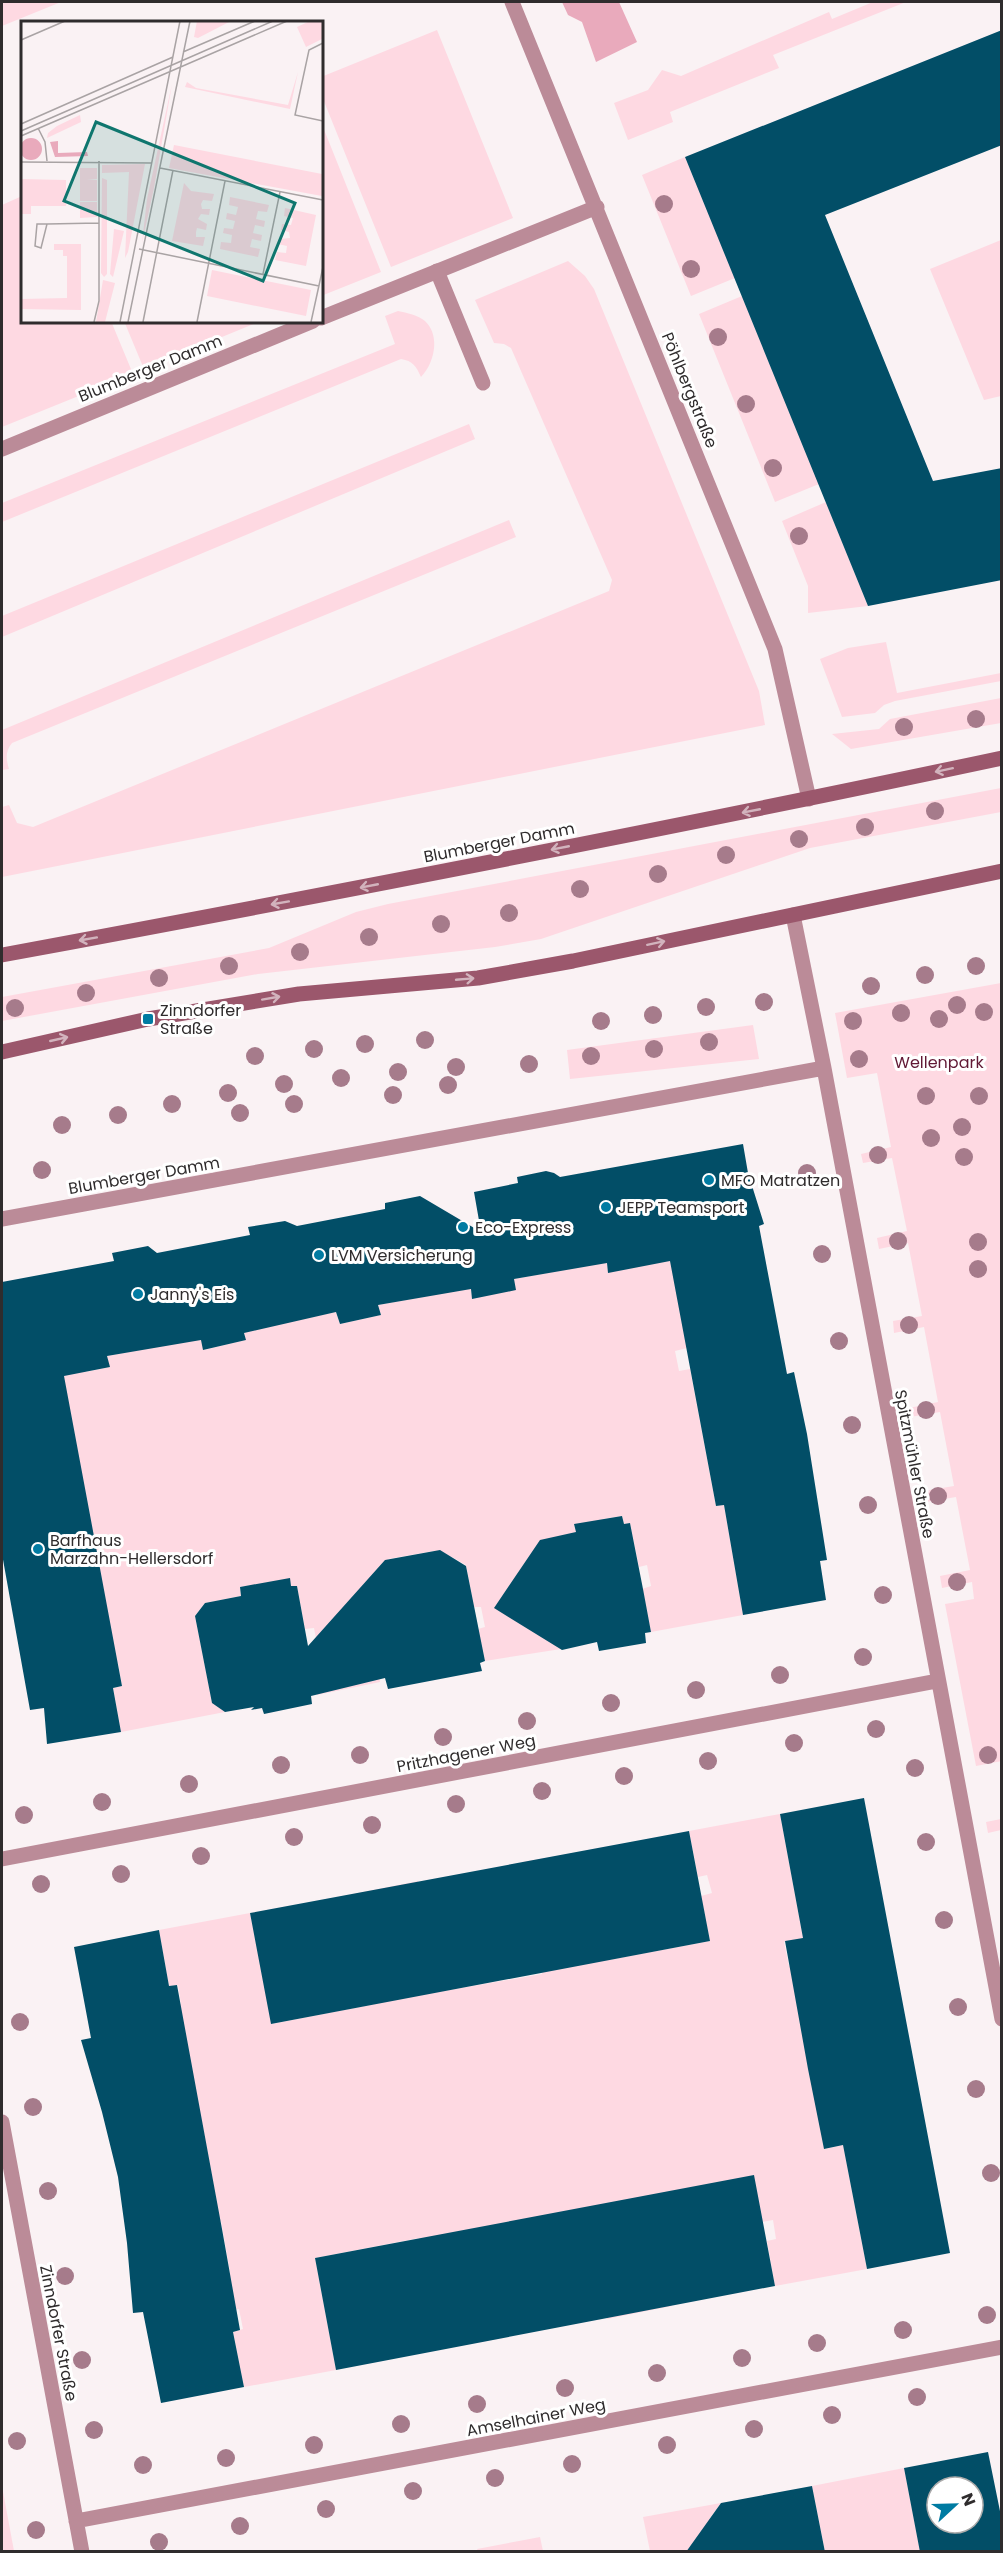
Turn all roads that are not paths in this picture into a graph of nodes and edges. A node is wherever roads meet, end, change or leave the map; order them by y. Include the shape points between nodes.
1 (512, 2) edge
2 (597, 207) junction
3 (437, 271) junction
4 (322, 318) edge
5 (311, 322) edge
6 (483, 383) dead end
7 (2, 449) edge
8 (1002, 758) edge
9 (809, 799) junction
10 (1002, 871) edge
11 (793, 915) junction
12 (2, 955) edge
13 (2, 1052) edge
14 (824, 1068) junction
15 (2, 1219) edge
16 (937, 1681) junction
17 (2, 1859) edge
18 (1002, 2019) edge
19 (2, 2122) edge
20 (1002, 2348) edge
21 (76, 2521) junction
22 (82, 2552) edge

1 - 2 street, Pöhlbergstraße
2 - 3 street
2 - 9 street, Pöhlbergstraße via 775,649
3 - 4 street
3 - 6 street
5 - 7 street, Blumberger Damm
8 -> 9 main road, Blumberger Damm
9 -> 12 main road, Blumberger Damm
10 - 11 main road
13 -> 11 main road via 148,1019 299,994 489,976
11 - 14 street, Spitzmühler Straße
14 - 15 street, Blumberger Damm
14 - 16 street, Spitzmühler Straße
16 - 17 street, Pritzhagener Weg
16 - 18 street, Spitzmühler Straße
19 - 21 street, Zinndorfer Straße
20 - 21 street, Amselhainer Weg
21 - 22 street, Zinndorfer Straße

